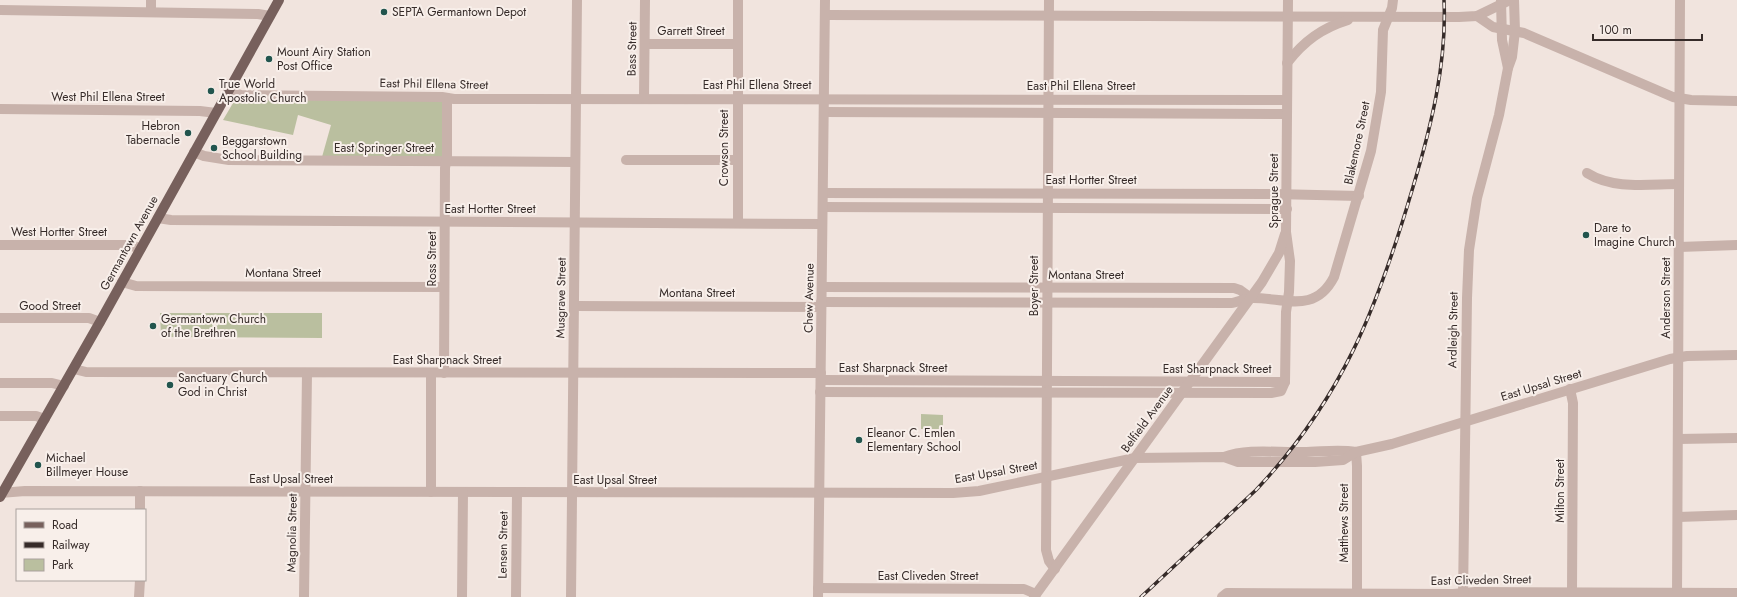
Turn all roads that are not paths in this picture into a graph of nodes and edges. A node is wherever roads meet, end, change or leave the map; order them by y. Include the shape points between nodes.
1 (151, 0) edge
2 (279, 0) edge
3 (577, 0) edge
4 (645, 0) edge
5 (738, 0) edge
6 (825, 0) edge
7 (1049, 0) edge
8 (1288, 0) edge
9 (1393, 0) edge
10 (1514, 0) edge
11 (1680, 0) edge
12 (1504, 2) edge
13 (0, 10) edge
14 (151, 12) junction
15 (825, 15) junction
16 (270, 16) junction
17 (1049, 16) junction
18 (1288, 16) junction
19 (1477, 16) junction
20 (1355, 17) junction
21 (1388, 17) junction
22 (1502, 30) junction
23 (1515, 31) junction
24 (645, 44) junction
25 (738, 44) junction
26 (1287, 63) junction
27 (1508, 68) junction
28 (228, 91) junction
29 (447, 98) junction
30 (644, 98) junction
31 (737, 98) junction
32 (824, 98) junction
33 (576, 99) junction
34 (1048, 99) junction
35 (1680, 99) junction
36 (1287, 100) junction
37 (1737, 101) edge
38 (0, 109) edge
39 (824, 112) junction
40 (216, 113) junction
41 (1048, 114) junction
42 (1287, 114) junction
43 (194, 152) junction
44 (626, 160) dead end
45 (738, 160) junction
46 (446, 161) junction
47 (576, 162) junction
48 (1587, 173) dead end
49 (1679, 184) junction
50 (823, 193) junction
51 (1047, 193) junction
52 (1286, 195) junction
53 (1359, 196) junction
54 (823, 207) junction
55 (1047, 208) junction
56 (1286, 209) junction
57 (158, 218) junction
58 (445, 222) junction
59 (575, 223) junction
60 (738, 223) junction
61 (822, 224) junction
62 (1286, 232) junction
63 (0, 245) edge
64 (1737, 245) edge
65 (1679, 247) junction
66 (141, 248) junction
67 (122, 282) junction
68 (444, 287) junction
69 (822, 287) junction
70 (1327, 287) joint
71 (1047, 288) junction
72 (1251, 298) junction
73 (1288, 301) junction
74 (1047, 302) junction
75 (821, 304) junction
76 (574, 306) junction
77 (0, 318) edge
78 (100, 322) junction
79 (1737, 355) edge
80 (1678, 357) junction
81 (74, 369) junction
82 (307, 372) junction
83 (431, 373) junction
84 (444, 373) junction
85 (573, 373) junction
86 (821, 377) junction
87 (1046, 382) junction
88 (1190, 382) junction
89 (1285, 382) junction
90 (0, 383) edge
91 (64, 386) junction
92 (1570, 389) junction
93 (820, 392) junction
94 (1046, 393) junction
95 (1182, 393) junction
96 (0, 416) edge
97 (45, 419) junction
98 (1465, 422) junction
99 (1737, 438) edge
100 (1678, 439) junction
101 (1356, 452) junction
102 (1134, 458) junction
103 (1046, 476) junction
104 (140, 491) junction
105 (305, 492) junction
106 (431, 492) junction
107 (464, 492) junction
108 (517, 492) junction
109 (572, 493) junction
110 (820, 494) junction
111 (1, 495) edge
112 (140, 509) edge
113 (1737, 515) edge
114 (1678, 517) junction
115 (1055, 568) junction
116 (140, 581) edge
117 (818, 592) edge
118 (1572, 592) junction
119 (898, 593) edge
120 (1737, 593) edge
121 (1357, 594) junction
122 (1224, 595) edge
123 (1284, 595) edge
124 (1463, 595) edge
125 (1677, 595) edge
126 (1035, 596) edge
127 (140, 597) edge
128 (304, 597) edge
129 (462, 597) edge
130 (516, 597) edge
131 (571, 597) edge

1 - 14 street
2 - 16 main road, Germantown Avenue
3 - 33 street, Musgrave Street
4 - 24 street, Bass Street
5 - 25 street, Crowson Street
6 - 15 street, Chew Avenue
7 - 17 street, Boyer Street
8 - 18 street, Sprague Street
9 - 21 street, Blakemore Street
10 - 23 street, Ardleigh Street
11 - 35 street, Anderson Street
12 - 19 street
12 - 22 street, Ardleigh Street
13 - 14 street
14 - 16 street
15 - 17 street
15 - 32 street, Chew Avenue
16 - 28 main road, Germantown Avenue
17 - 18 street
17 - 34 street, Boyer Street
18 - 20 street
18 - 26 street, Sprague Street
19 - 21 street
19 - 22 street via 1488,25
20 - 21 street
20 - 26 street via 1326,28 1310,38
21 - 53 street, Blakemore Street via 1383,30 1382,78 1377,121
22 - 23 street
22 - 27 street, Ardleigh Street via 1503,50
23 - 27 street, Ardleigh Street
23 - 35 street
24 - 25 street, Garrett Street
24 - 30 street, Bass Street
25 - 31 street, Crowson Street
26 - 36 street, Sprague Street
27 - 98 street, Ardleigh Street via 1499,115 1476,198 1470,236
28 - 29 street, East Phil Ellena Street via 241,95
28 - 40 main road, Germantown Avenue
29 - 33 street, East Phil Ellena Street
29 - 46 street, Ross Street
30 - 31 street, East Phil Ellena Street
30 - 33 street, East Phil Ellena Street
31 - 32 street, East Phil Ellena Street
31 - 45 street, Crowson Street
32 - 34 street, East Phil Ellena Street
32 - 39 street, Chew Avenue
33 - 47 street, Musgrave Street
34 - 36 street, East Phil Ellena Street
34 - 41 street, Boyer Street
35 - 37 street
35 - 49 street, Anderson Street
36 - 42 street, Sprague Street
38 - 40 street, West Phil Ellena Street
39 - 41 street
39 - 50 street, Chew Avenue
40 - 43 main road, Germantown Avenue
41 - 42 street
41 - 51 street, Boyer Street
42 - 52 street, Sprague Street
43 - 46 street, East Springer Street via 222,159
43 - 57 main road, Germantown Avenue
44 - 45 street
45 - 60 street, Crowson Street
46 - 47 street, East Springer Street
46 - 58 street, Ross Street
47 - 59 street, Musgrave Street
48 - 49 street via 1613,184
49 - 65 street, Anderson Street
50 - 51 street, East Hortter Street
50 - 54 street, Chew Avenue
51 - 52 street, East Hortter Street
51 - 55 street, Boyer Street
52 - 53 street, East Hortter Street
52 - 56 street, Sprague Street
53 - 70 street, Blakemore Street via 1334,277
54 - 55 street
54 - 61 street, Chew Avenue
55 - 56 street
55 - 71 street, Boyer Street
56 - 62 street, Sprague Street
57 - 58 street, East Hortter Street
57 - 66 main road, Germantown Avenue
58 - 59 street, East Hortter Street
58 - 68 street, Ross Street
59 - 60 street, East Hortter Street
59 - 76 street, Musgrave Street
60 - 61 street, East Hortter Street
61 - 69 street, Chew Avenue
62 - 72 street, Belfield Avenue via 1274,263
62 - 73 street, Sprague Street via 1290,261
63 - 66 street, West Hortter Street via 126,245
64 - 65 street
65 - 80 street, Anderson Street
66 - 67 main road, Germantown Avenue
67 - 68 street, Montana Street via 136,286
67 - 78 main road, Germantown Avenue
68 - 84 street, Ross Street
69 - 71 street, Montana Street
69 - 75 street, Chew Avenue
70 - 73 street, Montana Street via 1319,295 1308,300
71 - 72 street, Montana Street via 1234,288
71 - 74 street, Boyer Street
72 - 73 street, Montana Street
72 - 74 street, Montana Street via 1232,303
72 - 88 street, Belfield Avenue
73 - 89 street, Sprague Street
74 - 75 street, Montana Street
74 - 87 street, Boyer Street
75 - 76 street, Montana Street
75 - 86 street, Chew Avenue
76 - 85 street, Musgrave Street
77 - 78 street, Good Street via 89,318
78 - 81 main road, Germantown Avenue
79 - 80 street, East Upsal Street
80 - 92 street, East Upsal Street
80 - 100 street, Anderson Street
81 - 82 street, East Sharpnack Street via 86,372
81 - 91 main road, Germantown Avenue
82 - 83 street, East Sharpnack Street
82 - 105 street, Magnolia Street
83 - 84 street, East Sharpnack Street
83 - 106 street
84 - 85 street, East Sharpnack Street
85 - 86 street, East Sharpnack Street
85 - 109 street, Musgrave Street
86 - 87 street, East Sharpnack Street
86 - 93 street, Chew Avenue
87 - 88 street, East Sharpnack Street
87 - 94 street, Boyer Street
88 - 89 street, East Sharpnack Street
88 - 95 street, Belfield Avenue
89 - 95 street, East Sharpnack Street via 1283,389 1275,393
90 - 91 street
91 - 97 main road, Germantown Avenue
92 - 98 street, East Upsal Street
92 - 118 street, Milton Street via 1573,402
93 - 94 street, East Sharpnack Street
93 - 110 street, Chew Avenue
94 - 95 street, East Sharpnack Street
94 - 103 street, Boyer Street
95 - 102 street, Belfield Avenue
96 - 97 street via 36,416
97 - 111 main road, Germantown Avenue
98 - 101 street, East Upsal Street
98 - 124 street, Ardleigh Street
99 - 100 street
100 - 114 street, Anderson Street
101 - 102 street, East Upsal Street via 1238,452 1224,457
101 - 121 street, Matthews Street
102 - 103 street, East Upsal Street
102 - 115 street, Belfield Avenue
103 - 110 street, East Upsal Street via 961,493
103 - 115 street, Boyer Street via 1046,550 1049,561
104 - 105 street, East Upsal Street
104 - 111 street, East Upsal Street via 26,491
104 - 112 street
105 - 106 street, East Upsal Street
105 - 128 street, Magnolia Street
106 - 107 street, East Upsal Street
107 - 108 street, East Upsal Street
107 - 129 street
108 - 109 street, East Upsal Street
108 - 130 street, Lensen Street
109 - 110 street, East Upsal Street
109 - 131 street, Musgrave Street
110 - 117 street, Chew Avenue
113 - 114 street
114 - 125 street, Anderson Street
115 - 126 street, Belfield Avenue
116 - 127 street
117 - 119 street, East Cliveden Street
118 - 124 street, East Cliveden Street via 1475,592
118 - 125 street, East Cliveden Street
119 - 126 street, East Cliveden Street via 1024,589
120 - 125 street, East Cliveden Street
121 - 123 street, East Cliveden Street
121 - 124 street, East Cliveden Street
122 - 123 street, East Cliveden Street

